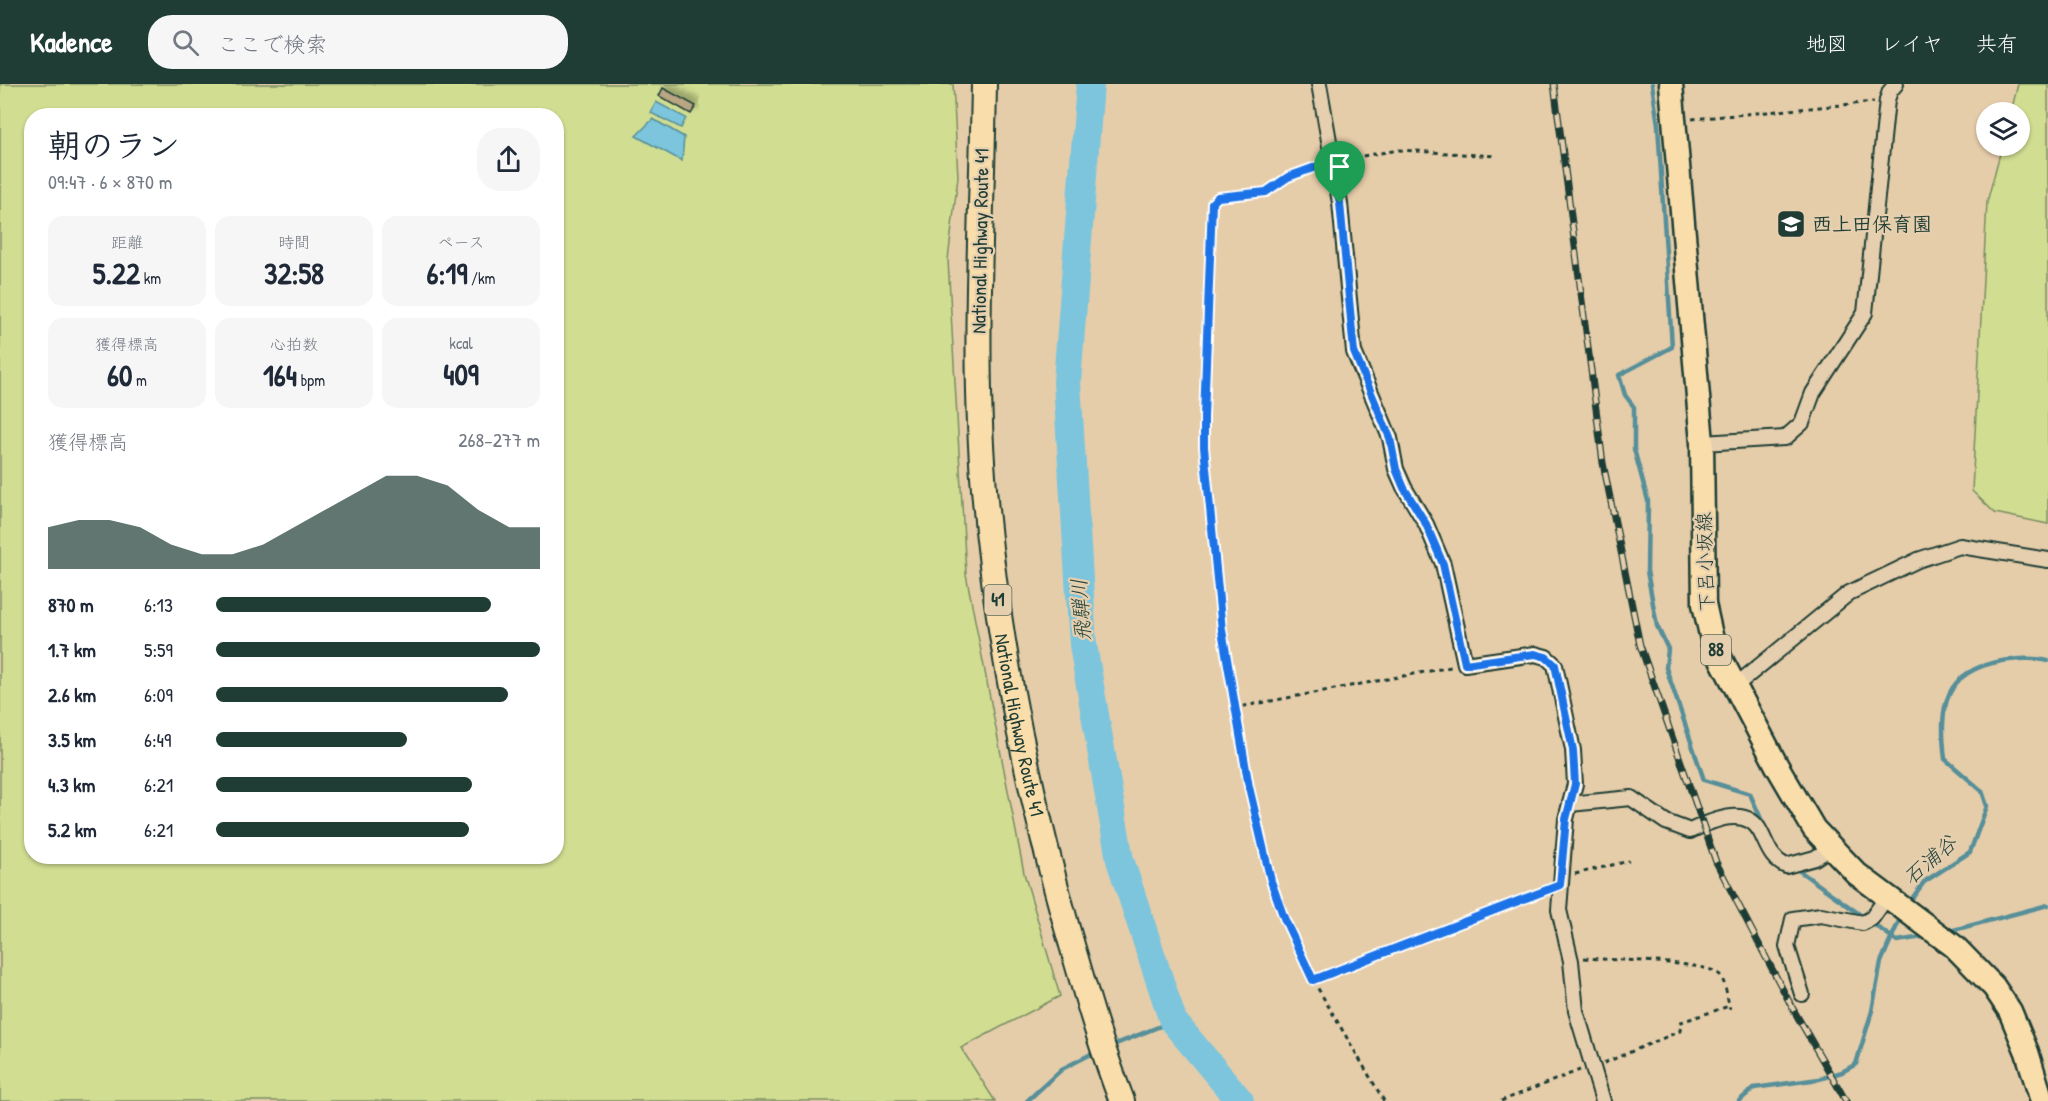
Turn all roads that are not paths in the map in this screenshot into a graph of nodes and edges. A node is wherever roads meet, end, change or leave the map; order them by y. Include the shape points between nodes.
1 (984, 84) edge
2 (1319, 84) edge
3 (1671, 84) edge
4 (1896, 84) edge
5 (1702, 442) junction
6 (2048, 560) edge
7 (1735, 686) junction
8 (1570, 804) junction
9 (1830, 848) junction
10 (1887, 897) junction
11 (1802, 994) dead end
12 (1122, 1101) edge
13 (1603, 1101) edge
14 (2042, 1101) edge

1 - 12 highway, National Highway Route 41 / 41 via 978,373 986,512 1019,734 1040,829 1090,1009
2 - 8 street via 1340,203 1354,352 1390,438 1400,478 1443,564 1465,664 1535,654 1555,665 1573,750 1575,784
3 - 5 main road, 下呂小坂線 / 88
4 - 5 street via 1887,100 1865,313 1813,393 1802,423 1785,438
5 - 7 main road, 下呂小坂線 / 88 via 1704,604 1713,644
6 - 7 street via 1960,546 1918,560 1849,593
7 - 9 main road, 下呂小坂線 / 88 via 1798,804
8 - 9 street via 1631,798 1666,822 1690,831 1739,816 1760,829 1770,853 1786,866 1815,858
8 - 13 street via 1559,910 1570,957 1576,1011
9 - 10 main road, 下呂小坂線 / 88
10 - 11 street via 1872,918 1863,923 1821,915 1793,919 1787,946
10 - 14 main road, 下呂小坂線 / 88 via 1955,947 1994,987 2010,1011

